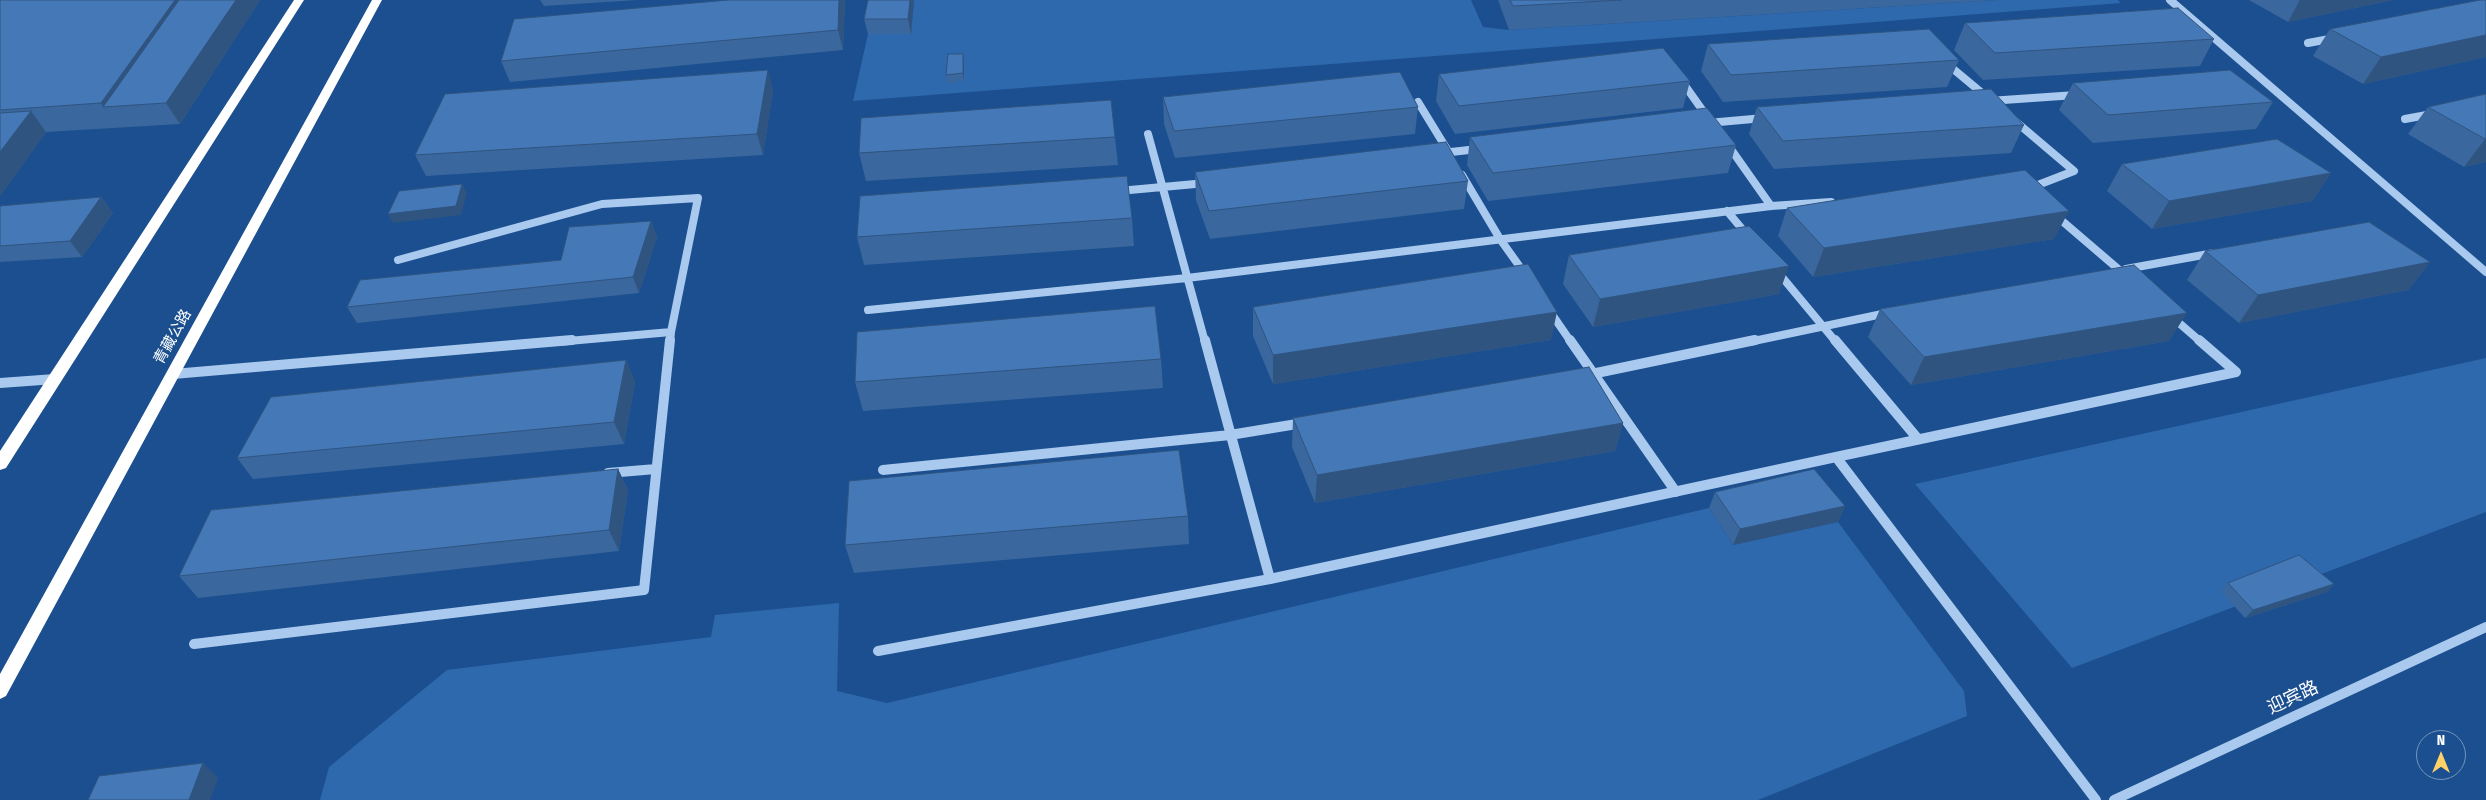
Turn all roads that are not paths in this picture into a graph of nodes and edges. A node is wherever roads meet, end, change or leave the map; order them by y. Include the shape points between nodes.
1 (299, 0) edge
2 (377, 0) edge
3 (2170, 0) edge
4 (2345, 36) edge
5 (2308, 43) dead end
6 (1943, 60) edge
7 (1680, 80) edge
8 (2088, 94) edge
9 (1991, 101) junction
10 (1418, 102) edge
11 (1982, 102) edge
12 (1999, 107) edge
13 (2441, 112) edge
14 (2006, 114) edge
15 (1769, 118) edge
16 (2405, 119) dead end
17 (1711, 122) junction
18 (1701, 123) edge
19 (1716, 130) edge
20 (1148, 134) dead end
21 (1722, 137) edge
22 (1487, 148) edge
23 (1448, 152) junction
24 (1428, 154) edge
25 (1453, 160) edge
26 (1458, 168) edge
27 (1212, 182) edge
28 (1162, 188) junction
29 (1114, 191) edge
30 (2032, 196) edge
31 (1840, 201) edge
32 (1771, 206) junction
33 (2047, 208) edge
34 (1727, 211) junction
35 (1500, 240) junction
36 (1753, 242) edge
37 (2223, 251) edge
38 (398, 260) dead end
39 (1772, 264) edge
40 (2119, 270) junction
41 (2110, 272) edge
42 (2486, 272) edge
43 (1187, 278) junction
44 (1528, 279) edge
45 (2134, 283) edge
46 (1544, 303) edge
47 (2163, 308) edge
48 (868, 310) dead end
49 (1899, 311) edge
50 (1823, 325) junction
51 (671, 332) junction
52 (173, 374) junction
53 (1594, 374) junction
54 (1574, 377) edge
55 (54, 379) junction
56 (0, 384) edge
57 (1309, 422) edge
58 (1230, 435) junction
59 (1918, 440) junction
60 (1836, 457) junction
61 (0, 464) edge
62 (656, 469) junction
63 (883, 470) dead end
64 (598, 474) edge
65 (1676, 492) junction
66 (1270, 579) junction
67 (2486, 627) edge
68 (194, 644) dead end
69 (878, 650) dead end
70 (0, 691) edge
71 (2096, 800) edge
72 (2114, 800) edge

1 - 55 highway
2 - 52 highway, 青藏公路
3 - 42 street
4 - 5 street
6 - 9 street
7 - 17 street
8 - 9 street
9 - 11 street
9 - 12 street
10 - 23 street
13 - 16 street
14 - 30 street via 2074,171 2025,189
15 - 17 street
17 - 18 street
17 - 19 street
20 - 28 street
21 - 32 street
22 - 23 street
23 - 24 street
23 - 25 street
26 - 35 street
27 - 28 street
28 - 29 street
28 - 43 street
31 - 32 street
32 - 34 street
33 - 40 street
34 - 35 street
34 - 36 street
35 - 43 street
35 - 44 street
37 - 40 street
38 - 51 street via 602,204 698,198
39 - 50 street
40 - 41 street
40 - 45 street
43 - 48 street
43 - 58 street
46 - 53 street
47 - 59 street via 2236,372
49 - 50 street
50 - 53 street
50 - 59 street
51 - 52 street
51 - 62 street
52 - 70 highway, 青藏公路
53 - 54 street
53 - 65 street
55 - 56 street
55 - 61 highway
57 - 58 street
58 - 63 street
58 - 66 street
59 - 60 street
60 - 65 street
60 - 71 street
62 - 64 street
62 - 68 street via 644,590
65 - 66 street
66 - 69 street
67 - 72 street, 迎宾路

